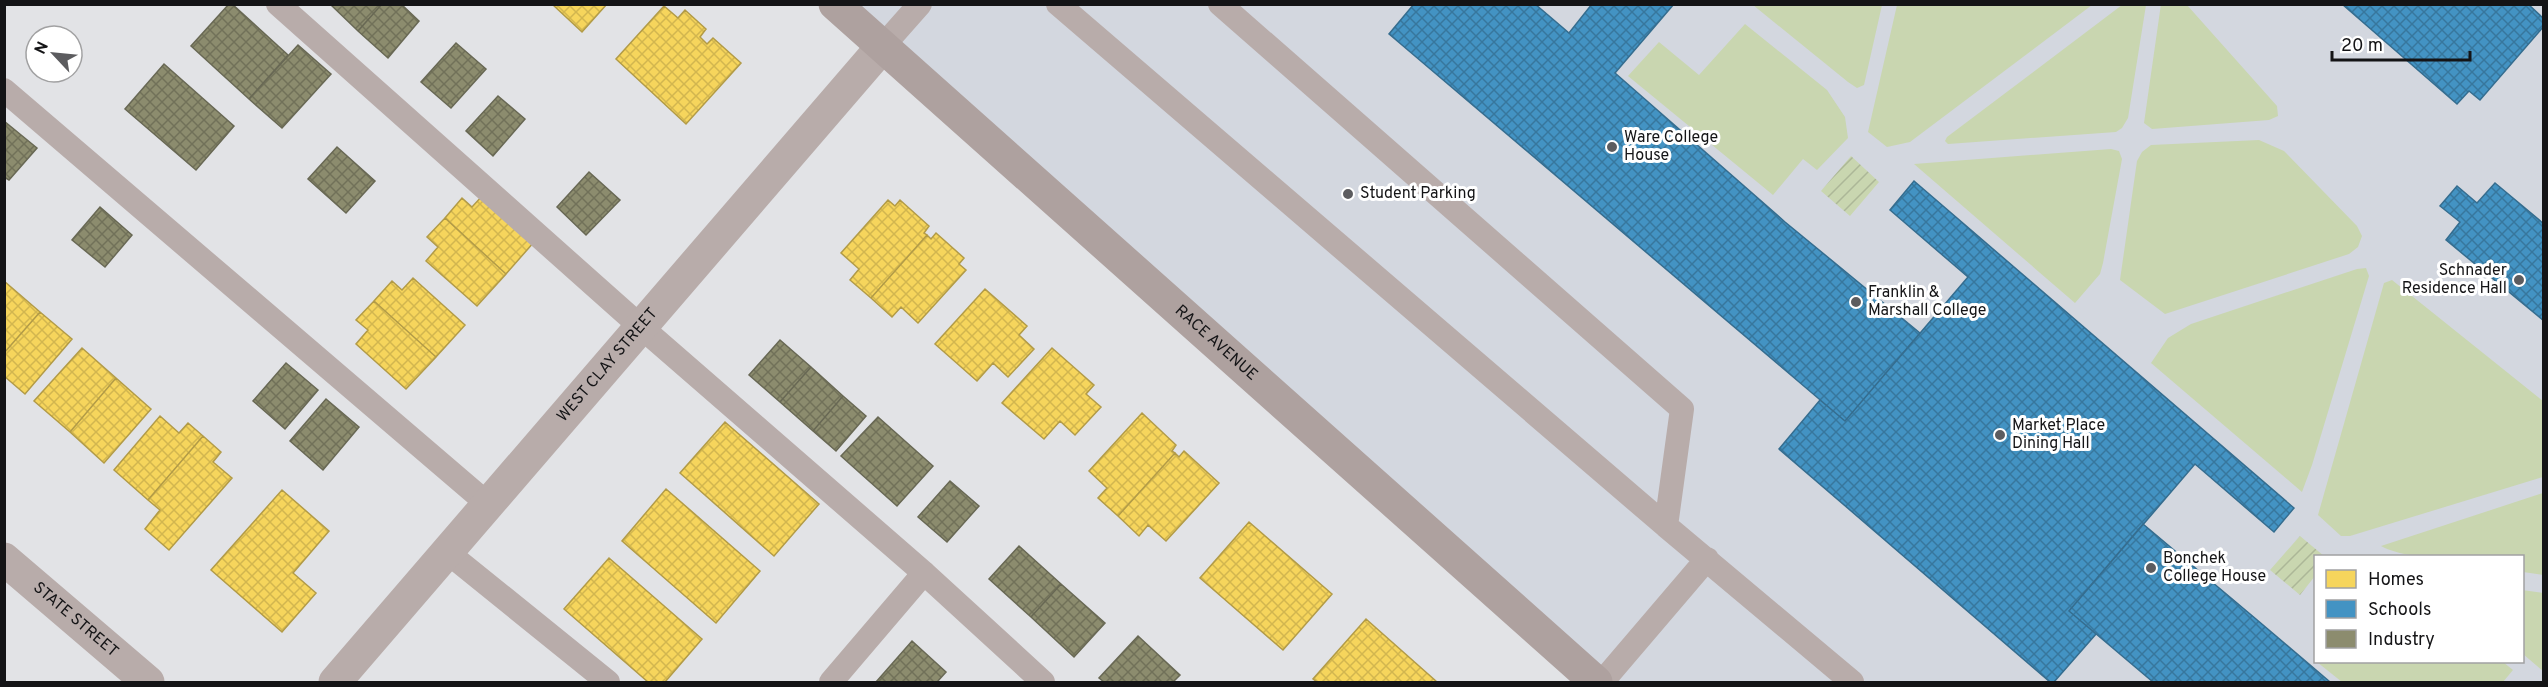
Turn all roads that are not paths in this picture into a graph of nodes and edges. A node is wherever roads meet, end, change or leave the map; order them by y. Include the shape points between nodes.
1 (278, 4) edge
2 (835, 4) edge
3 (920, 4) edge
4 (1058, 4) edge
5 (1220, 4) edge
6 (882, 47) junction
7 (4, 90) edge
8 (640, 327) junction
9 (489, 505) junction
10 (1666, 526) junction
11 (447, 552) junction
12 (4, 559) edge
13 (1707, 559) junction
14 (924, 573) junction
15 (148, 682) edge
16 (335, 682) edge
17 (608, 682) edge
18 (831, 682) edge
19 (1043, 682) edge
20 (1596, 682) edge
21 (1602, 682) edge
22 (1851, 682) edge

1 - 8 lane
2 - 6 main road, RACE AVENUE
3 - 6 lane
4 - 10 lane
5 - 10 lane via 1682,409
6 - 8 street, WEST CLAY STREET
6 - 20 main road, RACE AVENUE
7 - 9 lane
8 - 9 street, WEST CLAY STREET
8 - 14 lane
9 - 11 street, WEST CLAY STREET
10 - 13 lane
11 - 16 street, WEST CLAY STREET
11 - 17 lane
12 - 15 street, STATE STREET
13 - 21 lane
13 - 22 lane
14 - 18 lane
14 - 19 lane

